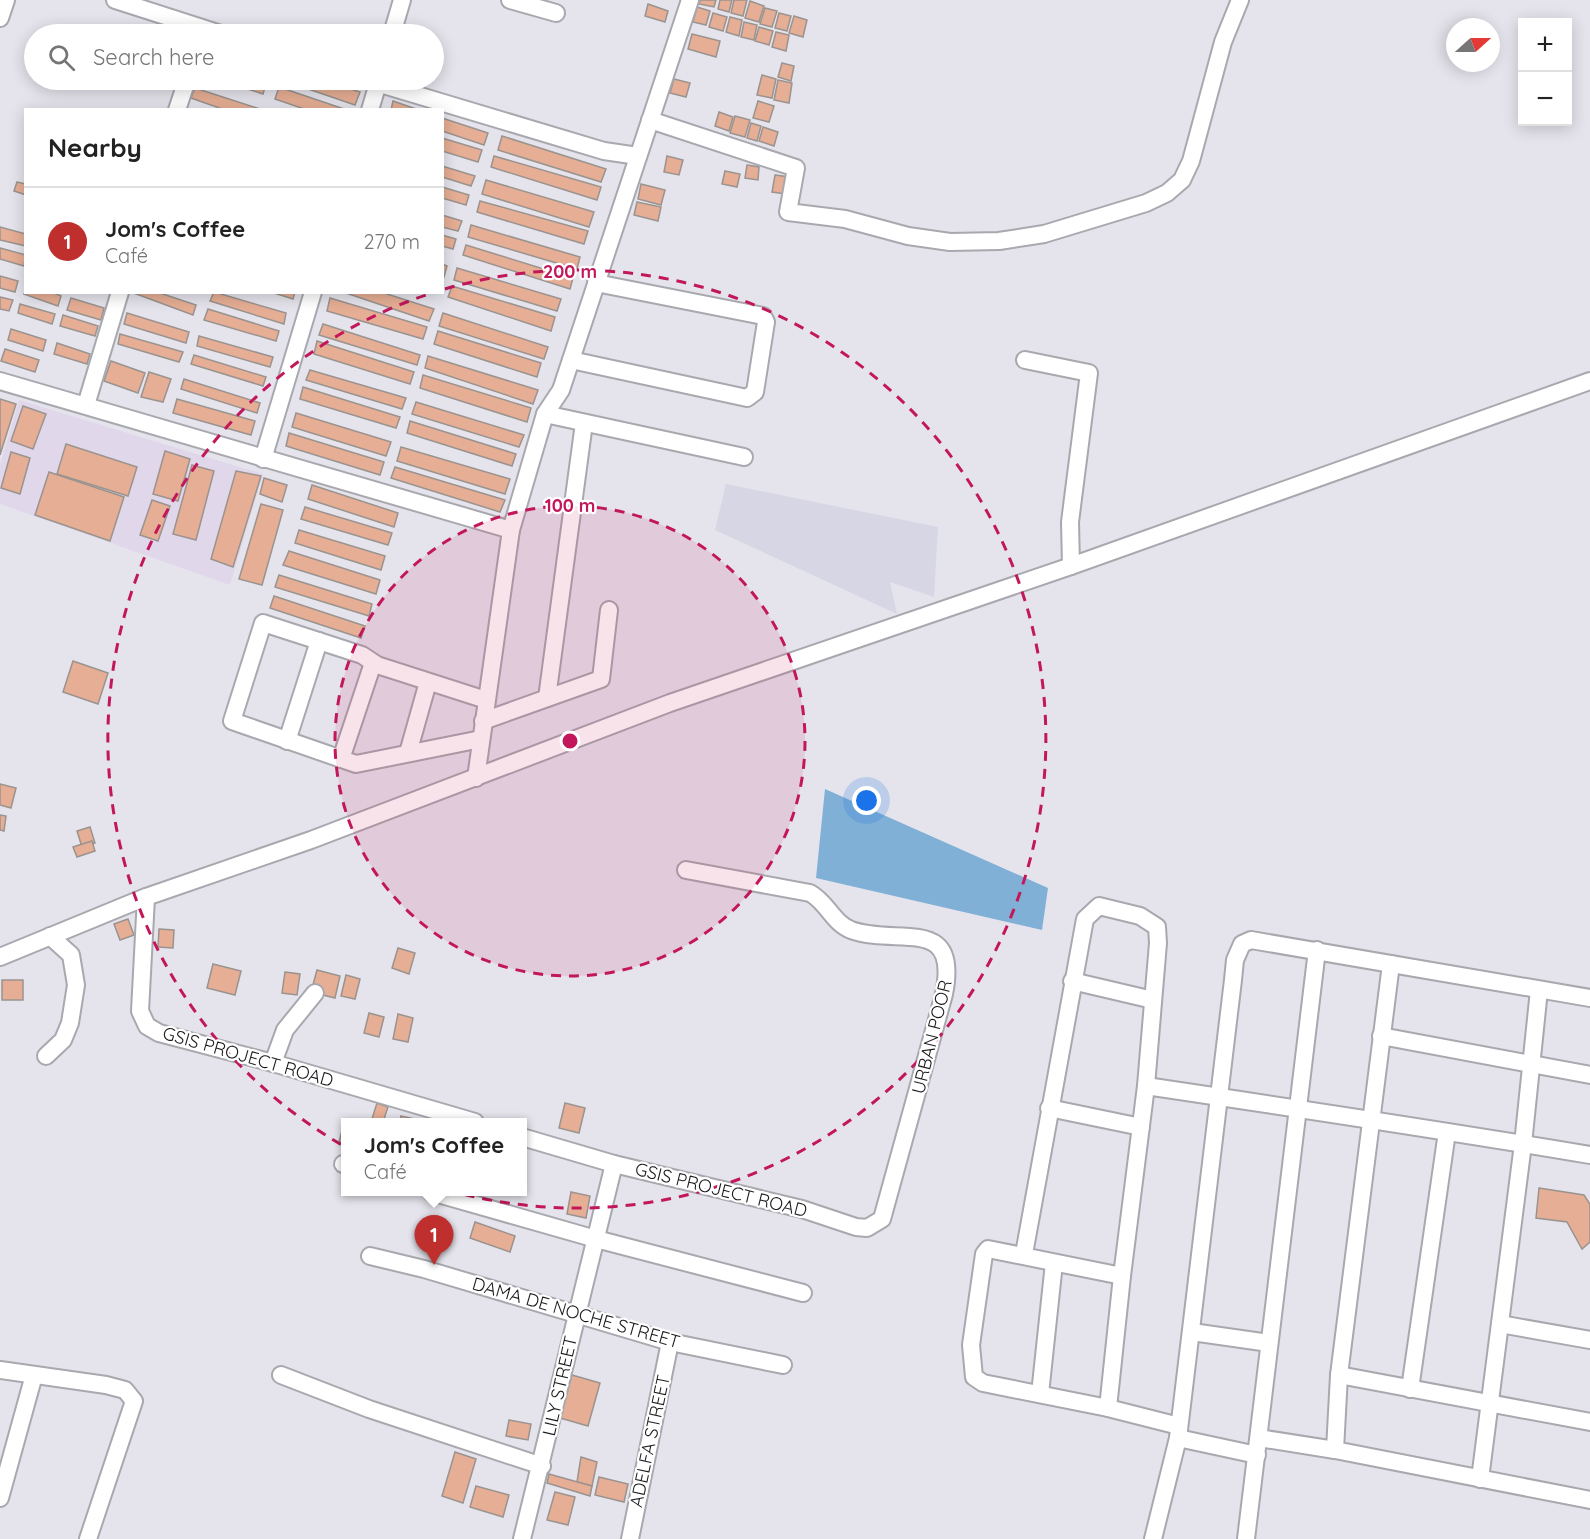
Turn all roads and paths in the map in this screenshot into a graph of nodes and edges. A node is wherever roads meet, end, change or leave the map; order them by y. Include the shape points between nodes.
1 (6, 0) edge
2 (115, 0) edge
3 (402, 0) edge
4 (510, 0) edge
5 (690, 0) edge
6 (1240, 0) edge
7 (556, 13) dead end
8 (0, 18) edge
9 (180, 24) edge
10 (395, 24) edge
11 (184, 90) edge
12 (373, 90) edge
13 (403, 90) edge
14 (178, 108) edge
15 (370, 108) edge
16 (650, 120) junction
17 (638, 156) junction
18 (596, 283) junction
19 (119, 294) edge
20 (312, 294) edge
21 (571, 360) junction
22 (1025, 360) dead end
23 (0, 381) edge
24 (1590, 381) edge
25 (86, 405) junction
26 (545, 414) junction
27 (584, 423) junction
28 (744, 457) dead end
29 (262, 459) junction
30 (511, 530) junction
31 (1071, 566) junction
32 (609, 610) dead end
33 (319, 641) junction
34 (373, 663) junction
35 (428, 681) junction
36 (547, 698) junction
37 (486, 700) junction
38 (483, 721) junction
39 (481, 739) junction
40 (287, 741) junction
41 (408, 753) junction
42 (341, 759) junction
43 (476, 778) junction
44 (686, 870) dead end
45 (146, 897) junction
46 (50, 936) junction
47 (1317, 950) junction
48 (0, 957) edge
49 (1391, 964) junction
50 (1072, 981) junction
51 (1539, 990) junction
52 (315, 993) dead end
53 (1590, 999) edge
54 (1153, 1000) junction
55 (1381, 1036) junction
56 (46, 1056) dead end
57 (273, 1063) junction
58 (1531, 1065) junction
59 (1590, 1075) edge
60 (1146, 1086) junction
61 (1220, 1097) junction
62 (1299, 1107) junction
63 (1050, 1108) junction
64 (461, 1118) edge
65 (1370, 1121) junction
66 (1141, 1127) junction
67 (1447, 1132) junction
68 (527, 1138) edge
69 (1523, 1144) junction
70 (1590, 1155) edge
71 (614, 1164) junction
72 (448, 1196) edge
73 (882, 1219) joint
74 (596, 1239) junction
75 (1024, 1254) junction
76 (370, 1256) dead end
77 (1054, 1263) junction
78 (1122, 1276) junction
79 (803, 1293) dead end
80 (576, 1316) junction
81 (1500, 1324) junction
82 (1192, 1332) junction
83 (1590, 1340) edge
84 (670, 1342) junction
85 (1269, 1343) junction
86 (783, 1365) dead end
87 (0, 1370) edge
88 (34, 1375) junction
89 (281, 1375) dead end
90 (1339, 1375) junction
91 (1410, 1389) junction
92 (1040, 1394) junction
93 (1488, 1404) junction
94 (1108, 1408) junction
95 (1590, 1422) edge
96 (1178, 1432) junction
97 (1258, 1446) junction
98 (1335, 1450) junction
99 (542, 1466) junction
100 (1480, 1479) junction
101 (0, 1498) edge
102 (1590, 1500) edge
103 (88, 1539) edge
104 (522, 1539) edge
105 (630, 1539) edge
106 (1153, 1539) edge
107 (1246, 1539) edge

1 - 8 street
2 - 9 street
3 - 10 street
4 - 7 street
5 - 16 street
6 - 16 street via 1223,42 1191,161 1182,180 1146,203 1044,234 999,241 950,242 908,236 845,219 788,212 796,168
11 - 14 street
12 - 15 street
13 - 17 street via 603,151
16 - 17 street
17 - 18 street
18 - 21 street
18 - 21 street via 764,316 755,392 747,398
19 - 25 street
20 - 29 street
21 - 26 street via 561,390
22 - 31 street via 1089,373 1070,522
23 - 25 street
24 - 31 street
25 - 29 street
26 - 27 street
26 - 30 street
27 - 28 street
27 - 36 street
29 - 30 street
30 - 37 street
31 - 43 street via 670,703
32 - 36 street via 601,679
33 - 34 street via 362,655
33 - 40 street
33 - 40 street via 263,623 232,721
34 - 35 street
34 - 42 street
35 - 37 street
35 - 41 street
36 - 38 street
37 - 38 street
38 - 39 street
39 - 41 street
39 - 43 street
40 - 42 street
41 - 42 street via 356,765
43 - 45 street
44 - 73 street, URBAN POOR via 810,893 853,931 922,939 935,943 945,954 948,967 944,994
45 - 46 street
45 - 57 street, GSIS PROJECT ROAD via 140,1011 147,1026 159,1033
46 - 48 street
46 - 56 street via 71,955 76,985 63,1040
47 - 49 street
47 - 61 street via 1251,940 1242,944 1234,970
47 - 62 street
49 - 51 street
49 - 55 street
50 - 54 street
50 - 54 street via 1085,919 1095,908 1112,908 1140,916 1158,930
50 - 63 street
51 - 53 street
51 - 58 street
52 - 57 street via 285,1030
54 - 60 street
55 - 58 street
55 - 65 street
57 - 64 street, GSIS PROJECT ROAD
58 - 59 street
58 - 69 street
60 - 61 street
60 - 66 street
61 - 62 street
61 - 82 street
62 - 65 street
62 - 85 street
63 - 66 street
63 - 75 street
65 - 67 street
65 - 90 street
66 - 78 street
67 - 69 street
67 - 91 street
68 - 71 street, GSIS PROJECT ROAD
69 - 70 street
69 - 81 street
71 - 73 street, GSIS PROJECT ROAD via 743,1193 856,1227 867,1228
71 - 74 street, LILY STREET
72 - 74 street
74 - 79 street
74 - 80 street, LILY STREET
75 - 77 street
75 - 92 street via 995,1248 984,1254 971,1345 972,1370 983,1383
76 - 80 street, DAMA DE NOCHE STREET
77 - 78 street
77 - 92 street
78 - 94 street
80 - 84 street, DAMA DE NOCHE STREET
80 - 99 street, LILY STREET
81 - 83 street
81 - 93 street
82 - 85 street
82 - 96 street
84 - 86 street, DAMA DE NOCHE STREET
84 - 105 street, ADELFA STREET
85 - 97 street
87 - 88 street
88 - 101 street
88 - 103 street via 106,1385 125,1390 134,1401
89 - 99 street via 369,1409
90 - 91 street
90 - 98 street
91 - 93 street
92 - 94 street
93 - 95 street
93 - 100 street
94 - 96 street
96 - 97 street
96 - 106 street
97 - 98 street
97 - 107 street
98 - 100 street
99 - 104 street, LILY STREET
100 - 102 street

